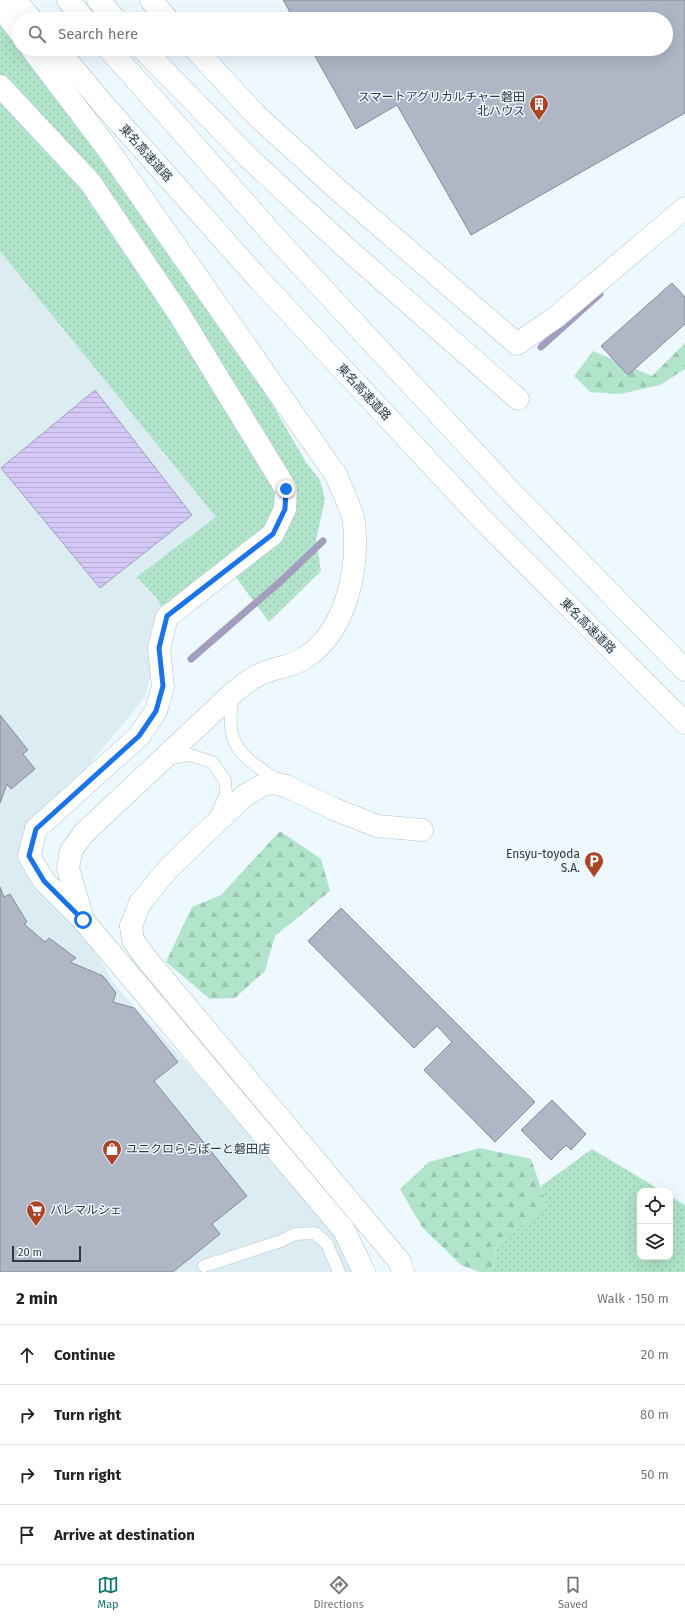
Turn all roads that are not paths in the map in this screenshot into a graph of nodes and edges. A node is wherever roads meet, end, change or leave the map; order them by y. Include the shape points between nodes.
1 (16, 0) edge
2 (68, 0) edge
3 (98, 0) edge
4 (151, 0) edge
5 (0, 6) edge
6 (25, 12) edge
7 (78, 12) edge
8 (109, 12) edge
9 (161, 12) edge
10 (12, 22) edge
11 (37, 56) edge
12 (63, 56) edge
13 (115, 56) edge
14 (150, 56) edge
15 (202, 56) edge
16 (0, 86) edge
17 (685, 208) edge
18 (518, 399) dead end
19 (685, 670) edge
20 (233, 693) junction
21 (685, 723) edge
22 (161, 760) junction
23 (286, 786) junction
24 (212, 825) junction
25 (422, 830) dead end
26 (83, 920) junction
27 (204, 1266) dead end
28 (339, 1272) edge
29 (364, 1272) edge
30 (403, 1272) edge

1 - 6 main road
2 - 7 main road
3 - 8 main road
4 - 9 main road
5 - 10 main road
11 - 20 main road via 108,148 336,475 354,522 352,579 345,602 328,637 291,666 264,673
12 - 21 main road, 東名高速道路 via 254,274 485,522
13 - 19 main road via 284,247 497,477
14 - 18 main road via 256,164 344,246
15 - 17 main road via 261,119 337,189 517,344 556,317
16 - 26 main road via 90,182 179,314 286,489 285,509 273,534 167,616 159,648 163,686 156,711 139,736 36,829 29,856 44,881
20 - 22 main road
20 - 23 lane via 229,715 233,740 241,753
22 - 24 lane via 190,755 212,762 220,770 225,780 226,794
22 - 26 main road via 83,834 71,850 68,868
23 - 24 main road via 273,783 253,789
23 - 25 main road via 377,826
24 - 30 main road via 151,888 140,903 131,926 133,940 400,1262
26 - 29 main road via 344,1230
27 - 28 lane via 296,1234 315,1233 327,1244

